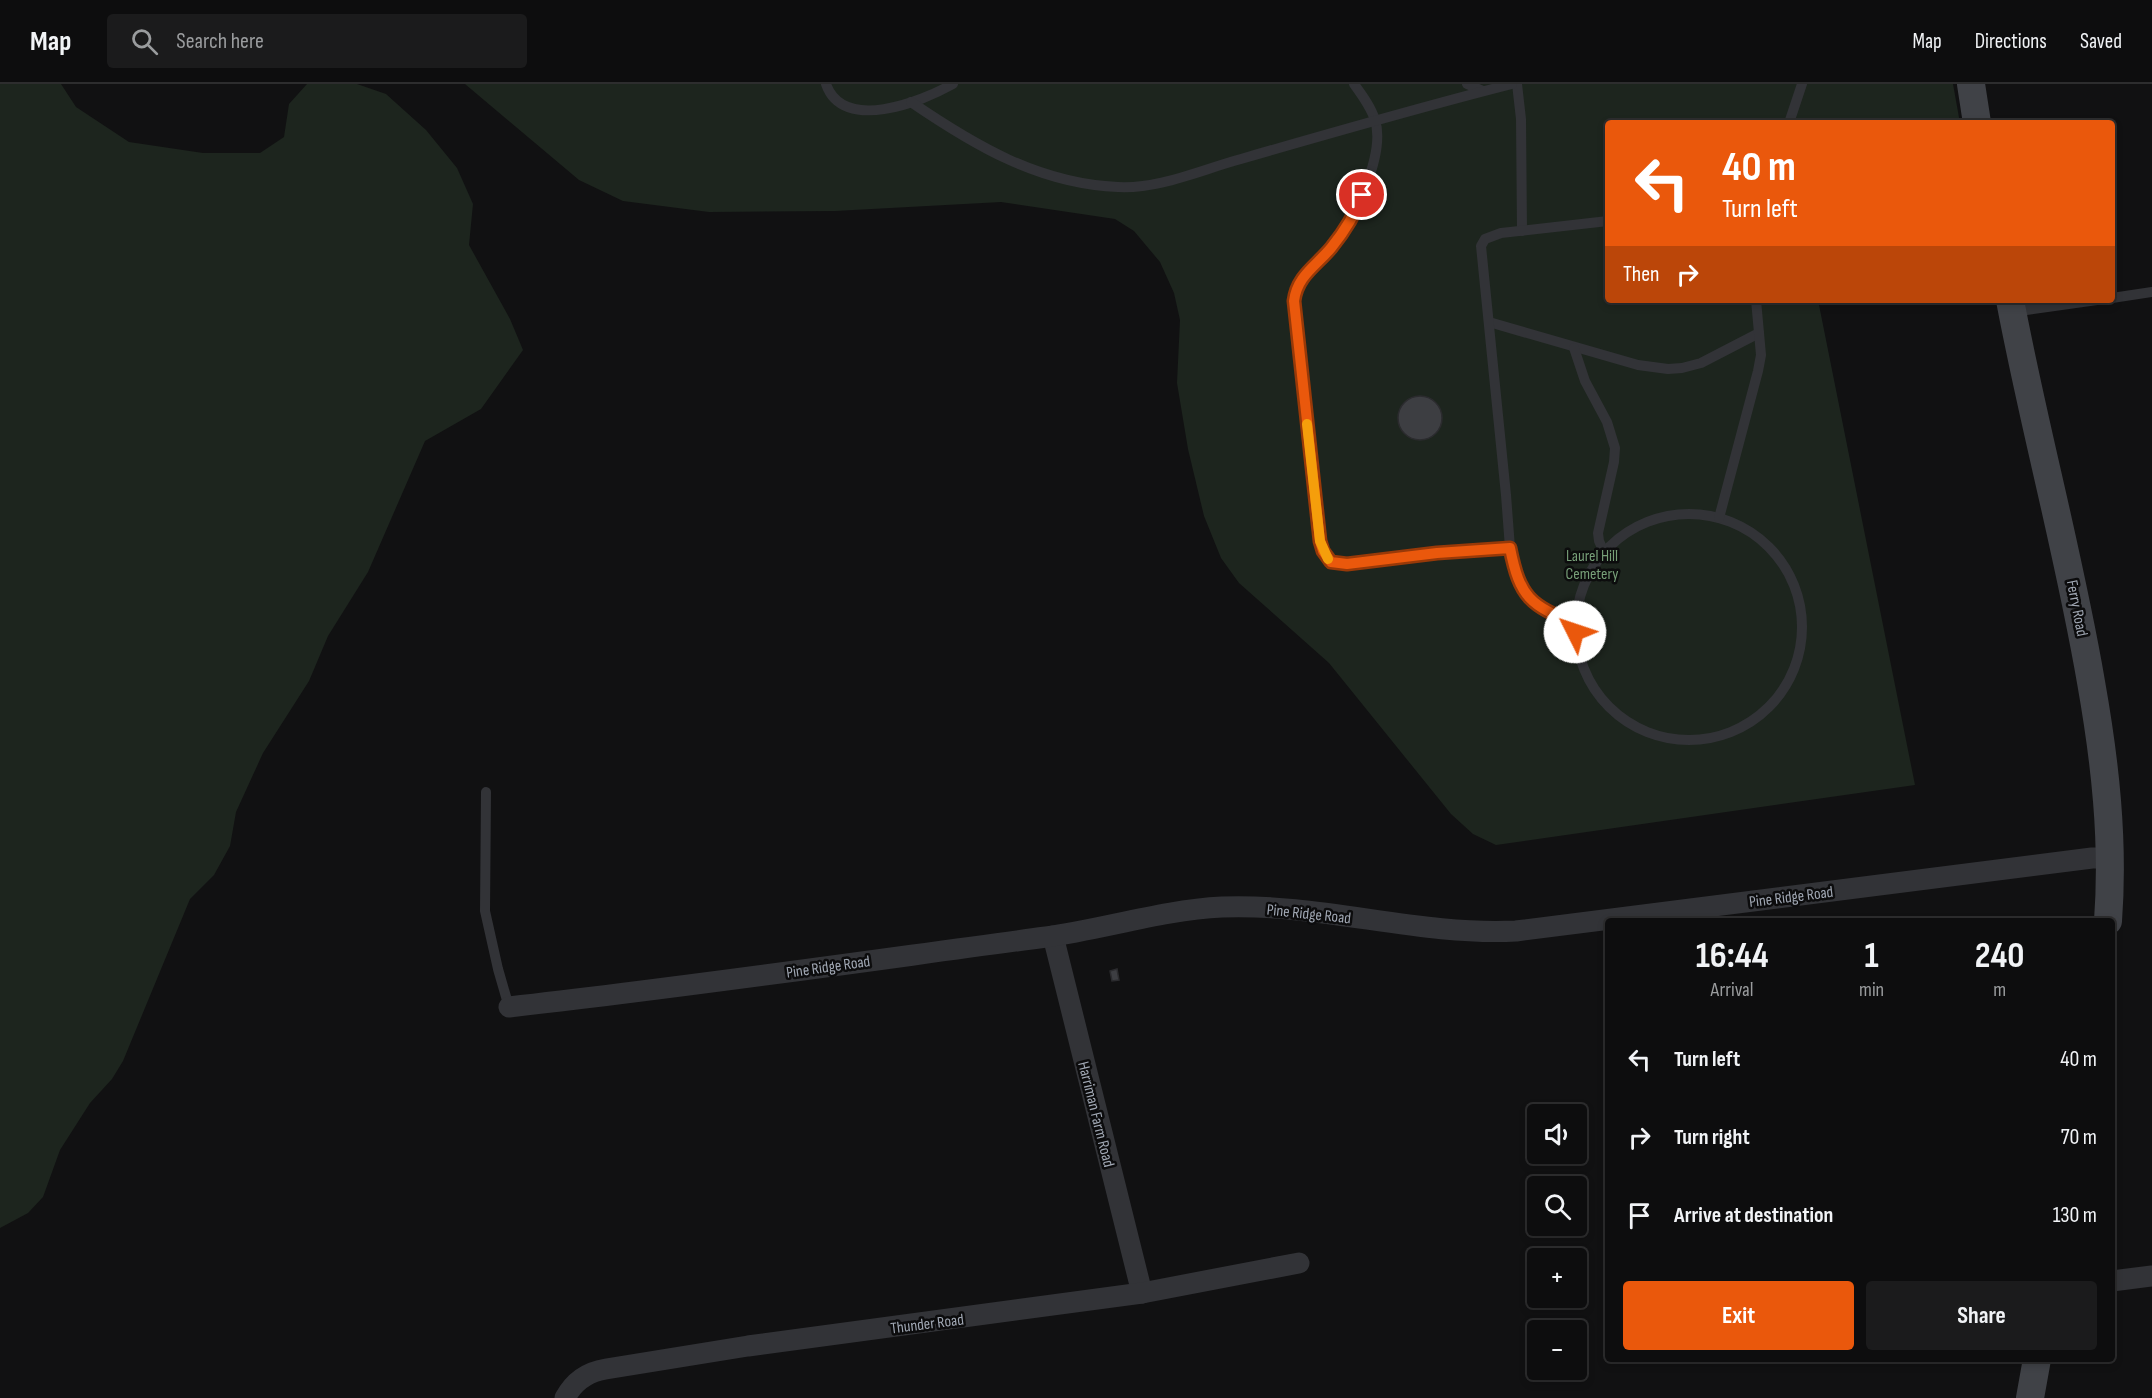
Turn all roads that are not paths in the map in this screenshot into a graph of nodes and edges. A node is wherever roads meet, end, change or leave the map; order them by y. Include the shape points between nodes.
1 (826, 84) edge
2 (953, 84) edge
3 (1354, 84) edge
4 (1467, 84) edge
5 (1514, 84) edge
6 (1803, 84) edge
7 (1971, 84) edge
8 (1483, 91) junction
9 (911, 102) junction
10 (1789, 120) edge
11 (1977, 120) edge
12 (1376, 121) junction
13 (1605, 221) edge
14 (1521, 231) junction
15 (2152, 292) edge
16 (2115, 298) edge
17 (1756, 303) edge
18 (2054, 303) edge
19 (2011, 306) edge
20 (1489, 322) junction
21 (1759, 333) junction
22 (1574, 348) junction
23 (1719, 518) junction
24 (1510, 548) junction
25 (1604, 552) junction
26 (1576, 624) junction
27 (486, 792) dead end
28 (2110, 858) junction
29 (1619, 918) edge
30 (2108, 918) edge
31 (1605, 920) edge
32 (1053, 936) junction
33 (509, 1007) joint
34 (1299, 1263) dead end
35 (2152, 1276) edge
36 (2115, 1281) edge
37 (1142, 1293) junction
38 (565, 1398) edge

1 - 9 lane via 837,101 853,110
2 - 9 lane
3 - 12 lane
4 - 8 lane
5 - 8 lane
5 - 14 lane via 1521,119
6 - 10 lane
7 - 11 main road
8 - 12 lane
9 - 12 lane via 1027,169 1116,187 1159,184
12 - 24 lane via 1373,162 1357,209 1296,291 1295,315 1323,551 1331,562 1347,564
13 - 14 lane
14 - 20 lane via 1492,235 1481,246
15 - 16 lane
17 - 21 lane
18 - 19 lane
19 - 28 main road, Ferry Road via 2086,650 2103,757
20 - 22 lane
20 - 24 lane
21 - 22 lane via 1701,363 1682,368 1638,365
21 - 23 lane via 1758,371
22 - 25 lane via 1615,448 1598,533
23 - 25 lane via 1688,513 1652,519 1620,536
23 - 26 lane via 1740,526 1770,547 1791,577 1802,612 1803,631 1796,666 1778,698 1751,723 1699,740 1663,737 1629,723 1591,684 1578,650
24 - 26 lane via 1514,569 1527,596 1545,611
25 - 26 lane via 1579,596
27 - 33 lane via 485,910
28 - 29 street, Pine Ridge Road
28 - 30 main road, Ferry Road
31 - 32 street, Pine Ridge Road via 1475,932 1284,909 1221,907
32 - 33 street, Pine Ridge Road
32 - 37 street, Harriman Farm Road
34 - 37 street, Thunder Road
35 - 36 street
37 - 38 street, Thunder Road via 606,1369 585,1376 571,1386

